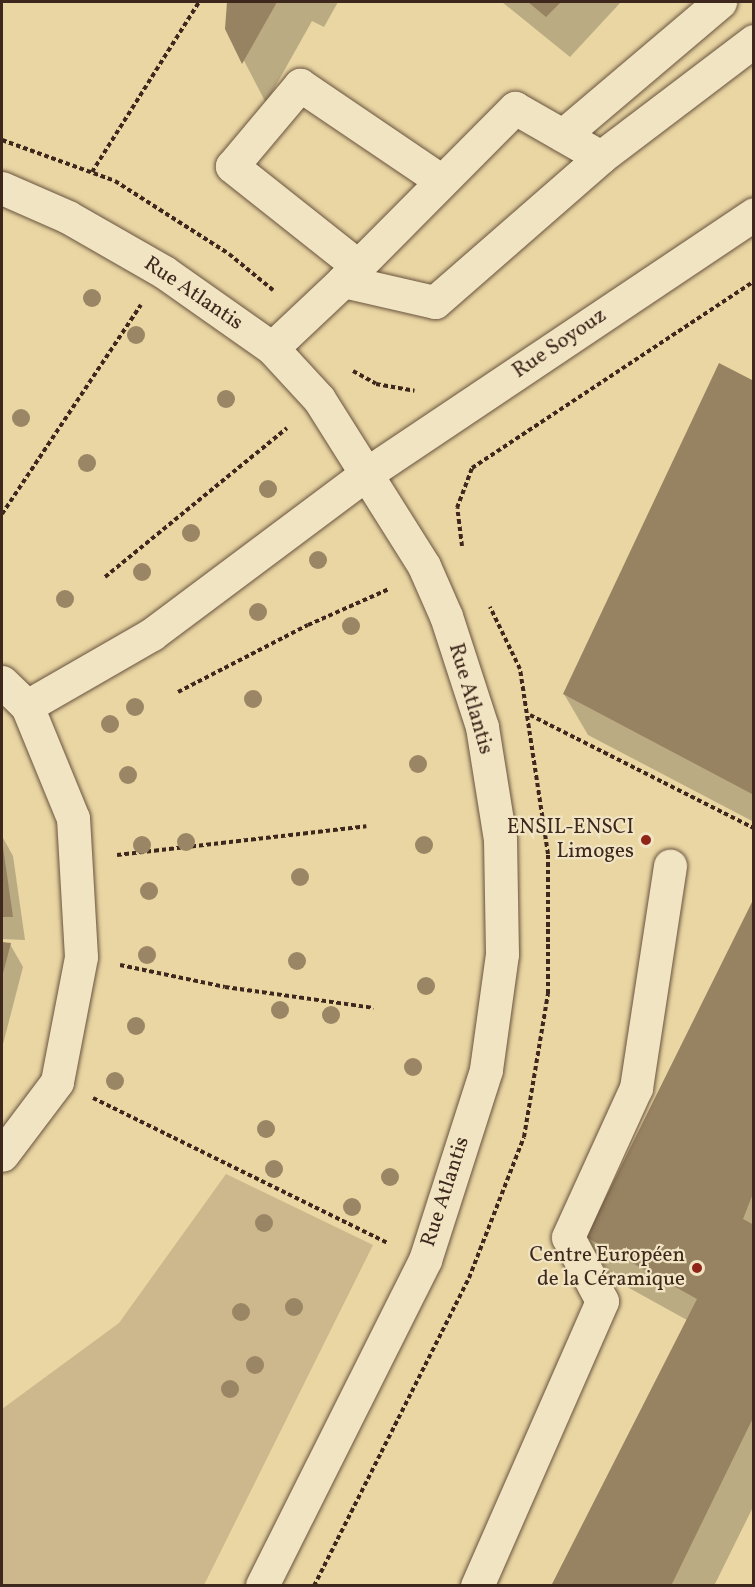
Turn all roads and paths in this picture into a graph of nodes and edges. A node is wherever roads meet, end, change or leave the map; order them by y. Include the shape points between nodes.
1 (199, 2) edge
2 (720, 2) edge
3 (753, 41) edge
4 (563, 135) junction
5 (601, 157) junction
6 (92, 172) dead end
7 (442, 182) junction
8 (2, 189) edge
9 (753, 214) edge
10 (164, 272) junction
11 (351, 274) junction
12 (753, 280) edge
13 (272, 348) junction
14 (319, 399) junction
15 (366, 474) junction
16 (2, 514) edge
17 (463, 551) dead end
18 (424, 566) junction
19 (105, 577) dead end
20 (2, 682) edge
21 (178, 692) dead end
22 (27, 706) junction
23 (529, 714) dead end
24 (366, 826) dead end
25 (753, 828) edge
26 (75, 859) junction
27 (670, 866) dead end
28 (81, 957) junction
29 (374, 1008) dead end
30 (57, 1082) junction
31 (2, 1155) edge
32 (424, 1260) junction
33 (262, 1586) edge
34 (477, 1586) edge

1 - 6 path
2 - 4 street
3 - 5 street
4 - 5 street
4 - 7 street via 515,108
5 - 11 street via 435,302
7 - 11 street
7 - 11 street via 300,85 232,166
8 - 10 street, Rue Atlantis via 68,217
9 - 15 street, Rue Soyouz
10 - 13 street, Rue Atlantis
10 - 16 path
11 - 13 street
12 - 17 path via 472,468 457,508
13 - 14 street, Rue Atlantis
14 - 15 street, Rue Atlantis
14 - 19 path
15 - 18 street, Rue Atlantis
15 - 22 street, Rue Soyouz via 152,634
18 - 21 path via 388,589
18 - 32 street, Rue Atlantis via 446,616 482,727 500,839 502,954 486,1070
20 - 22 street
22 - 26 street via 73,818
23 - 25 path
24 - 26 path
26 - 28 street
27 - 34 street via 636,1088 568,1237 602,1301
28 - 29 path via 225,987
28 - 30 street
30 - 31 street
30 - 32 path
32 - 33 street, Rue Atlantis

